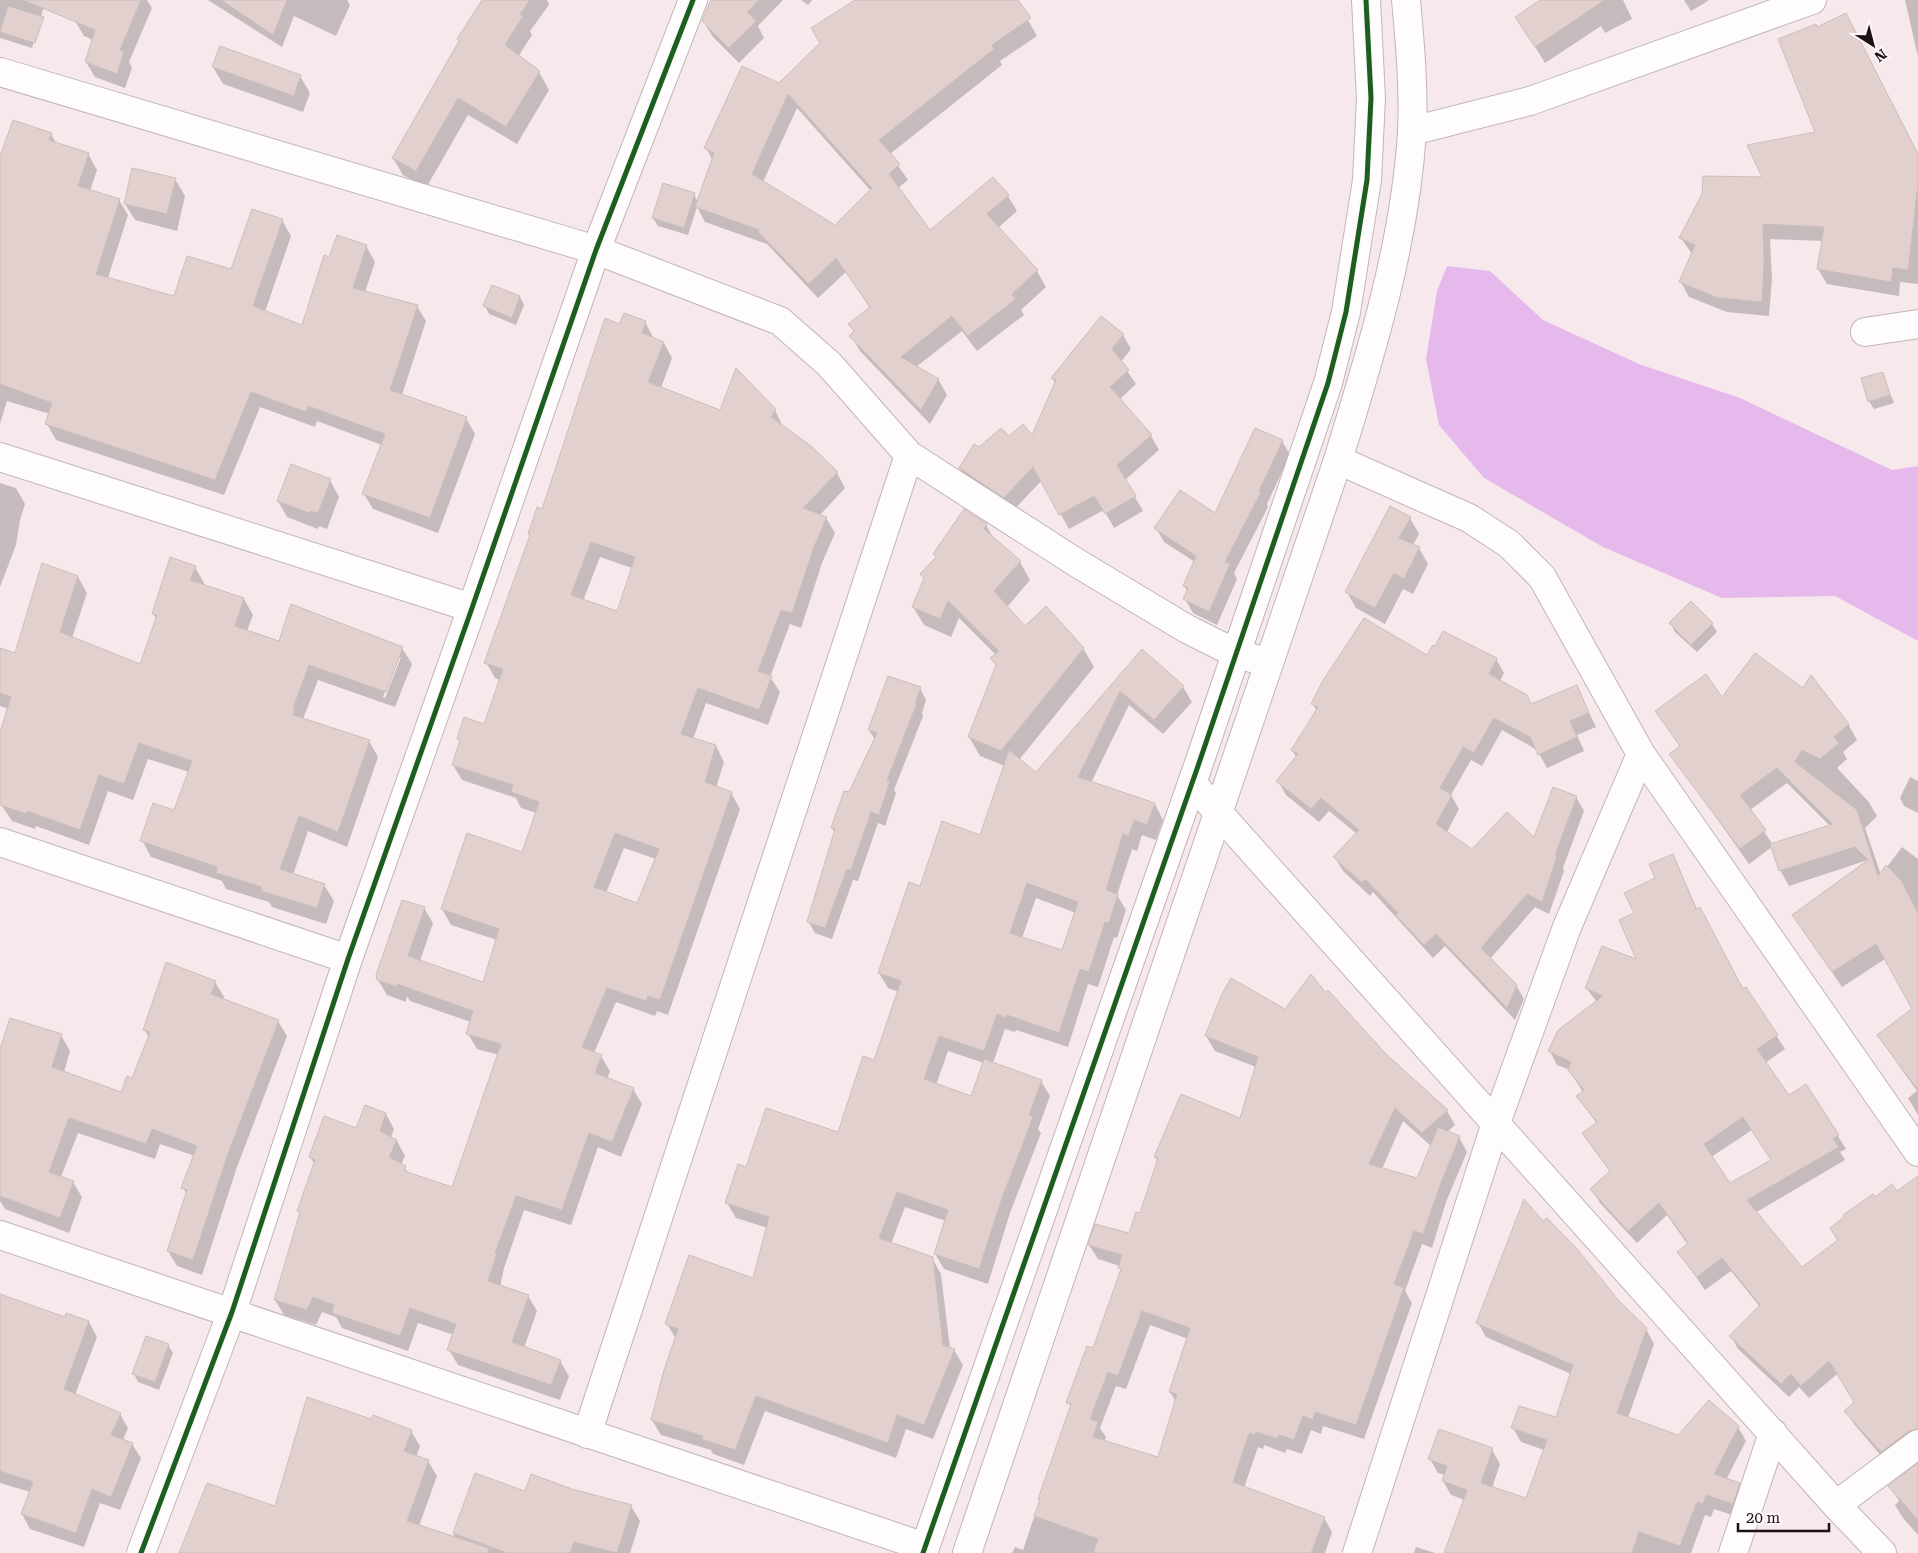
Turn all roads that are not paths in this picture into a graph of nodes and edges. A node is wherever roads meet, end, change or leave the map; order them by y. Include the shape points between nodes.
1 (693, 0) edge
2 (1366, 0) edge
3 (1406, 0) edge
4 (1812, 0) edge
5 (0, 72) edge
6 (1412, 131) junction
7 (596, 250) junction
8 (1918, 324) edge
9 (1865, 332) dead end
10 (909, 454) junction
11 (0, 457) edge
12 (1338, 460) junction
13 (472, 608) junction
14 (1235, 653) junction
15 (1269, 663) junction
16 (1641, 754) junction
17 (1192, 784) junction
18 (1218, 812) junction
19 (0, 842) edge
20 (348, 959) junction
21 (1496, 1123) junction
22 (1918, 1152) edge
23 (0, 1235) edge
24 (232, 1312) junction
25 (1773, 1433) junction
26 (587, 1434) junction
27 (1918, 1444) edge
28 (1836, 1504) junction
29 (924, 1550) edge
30 (141, 1553) edge
31 (968, 1553) edge
32 (1357, 1553) edge
33 (1733, 1553) edge
34 (1882, 1553) edge

1 - 7 street
2 - 14 street via 1372,98 1367,180 1346,312 1328,383
3 - 6 street
4 - 6 street via 1530,100
5 - 7 street
6 - 12 street via 1405,192 1378,327
7 - 10 street via 780,321 828,364
7 - 13 street
8 - 9 street
10 - 14 street via 1077,563 1187,629
10 - 26 street
11 - 13 street
12 - 15 street
12 - 16 street via 1469,518 1509,544 1542,577
13 - 20 street
14 - 15 street
14 - 17 street
15 - 18 street
16 - 21 street via 1567,927
16 - 22 street
17 - 18 street
17 - 29 street
18 - 21 street
18 - 31 street
19 - 20 street
20 - 24 street
21 - 25 street
21 - 32 street
23 - 24 street
24 - 26 street
24 - 30 street
25 - 28 street
25 - 33 street
26 - 29 street
27 - 28 street
28 - 34 street

